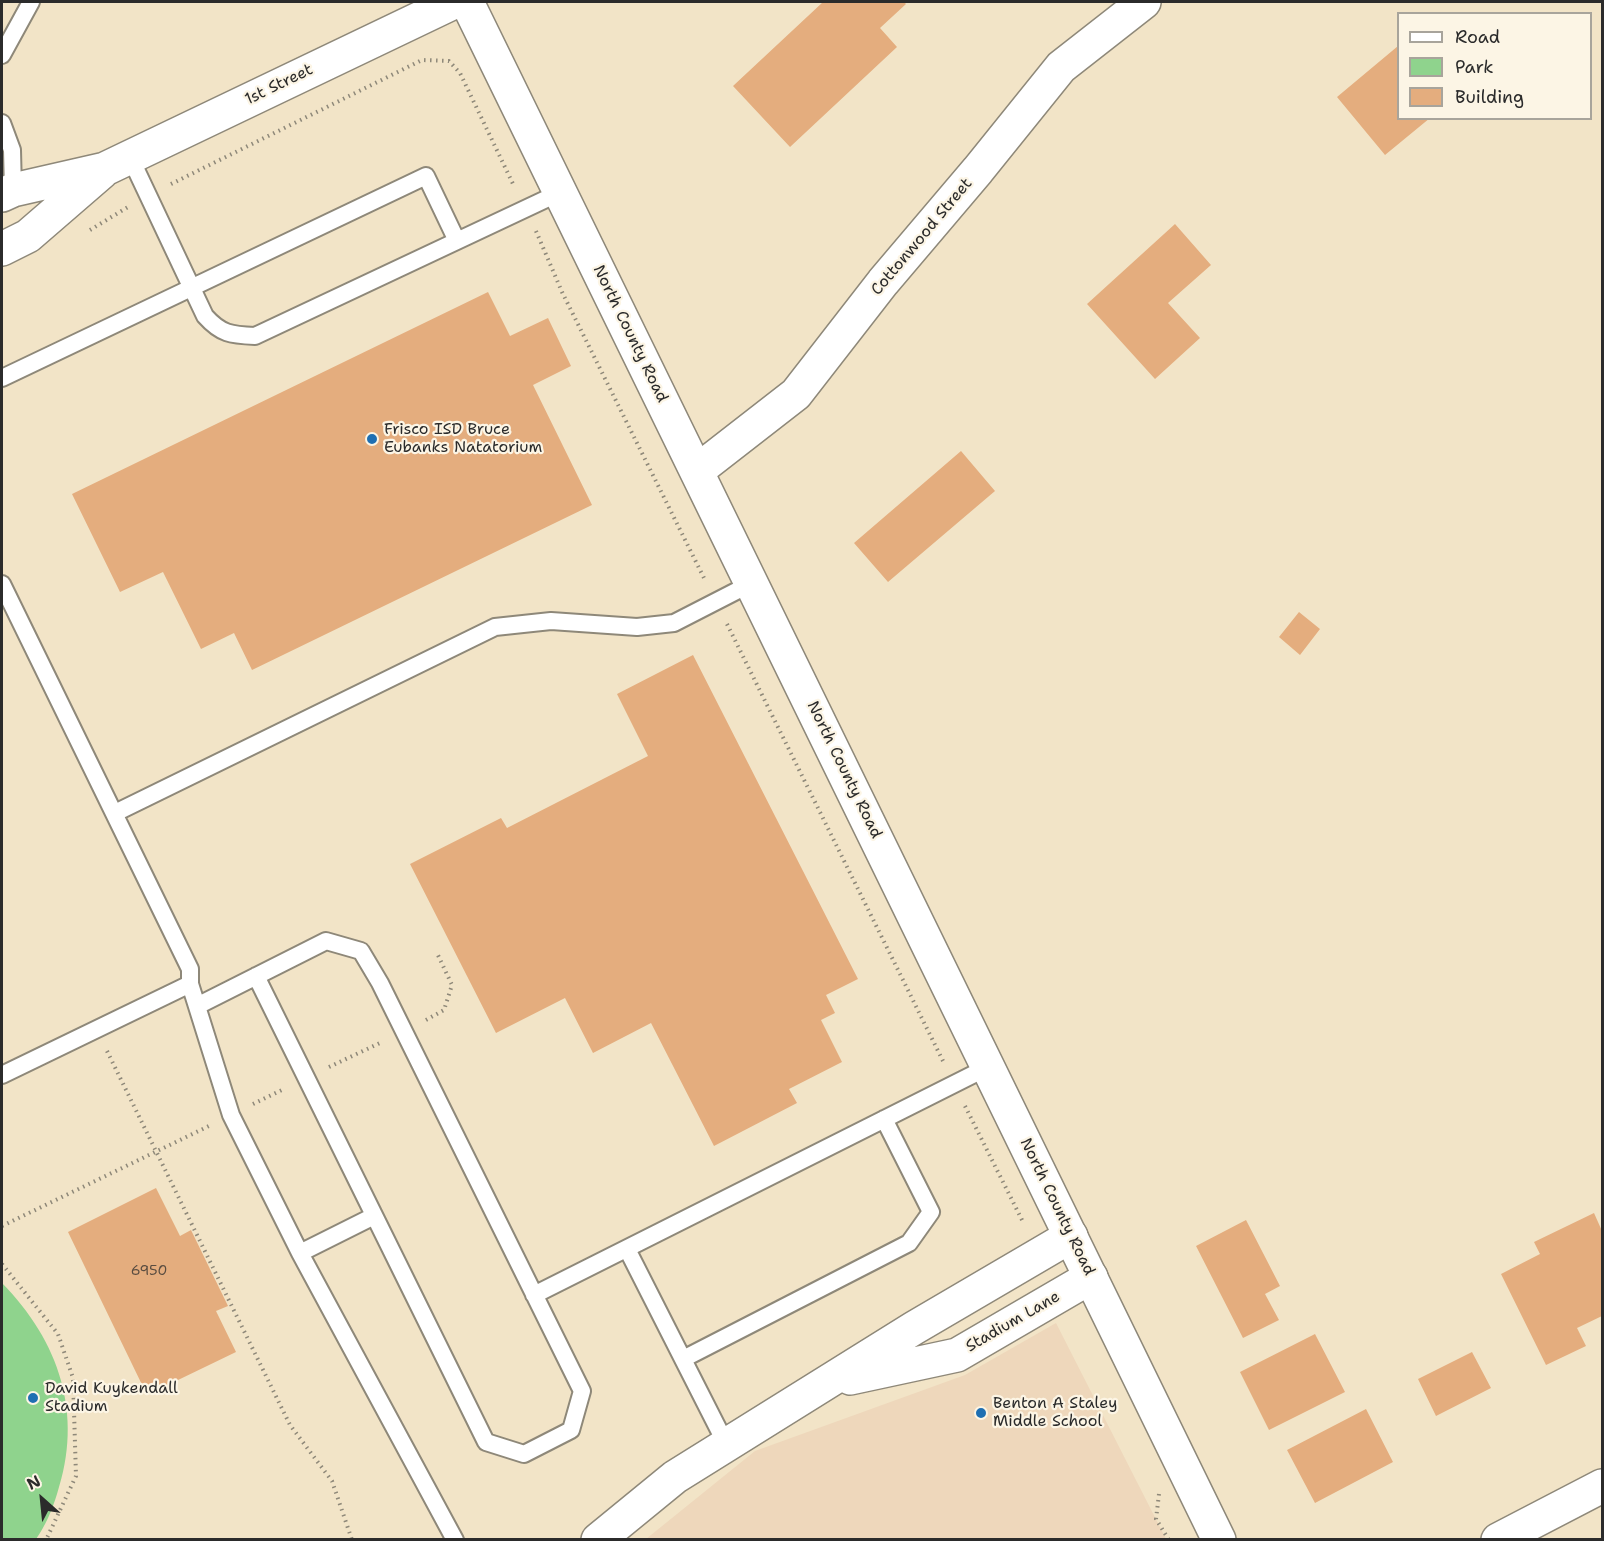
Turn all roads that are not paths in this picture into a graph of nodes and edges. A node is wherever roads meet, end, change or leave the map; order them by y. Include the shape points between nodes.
1 (31, 2) edge
2 (454, 2) edge
3 (467, 2) edge
4 (1144, 2) edge
5 (2, 55) edge
6 (2, 123) edge
7 (117, 163) junction
8 (561, 192) junction
9 (7, 193) edge
10 (457, 241) junction
11 (2, 249) edge
12 (191, 288) junction
13 (2, 378) edge
14 (697, 471) junction
15 (752, 583) junction
16 (2, 584) edge
17 (115, 813) junction
18 (256, 976) junction
19 (190, 984) junction
20 (197, 1006) junction
21 (988, 1067) junction
22 (2, 1075) edge
23 (884, 1119) junction
24 (374, 1216) junction
25 (1071, 1236) junction
26 (627, 1249) junction
27 (300, 1253) junction
28 (1091, 1277) junction
29 (534, 1295) junction
30 (683, 1359) junction
31 (828, 1383) junction
32 (727, 1446) junction
33 (1602, 1486) edge
34 (454, 1539) edge
35 (598, 1539) edge
36 (1219, 1539) edge
37 (1498, 1539) edge

1 - 5 lane
2 - 7 street, 1st Street
3 - 8 street, North County Road
4 - 14 street, Cottonwood Street via 1061,67 796,394
6 - 9 lane via 12,150
7 - 9 street, 1st Street
7 - 11 street, 1st Street via 28,236
7 - 12 lane via 148,195
8 - 10 lane
8 - 14 street, North County Road
10 - 12 lane via 255,336 231,335 215,327
10 - 12 lane via 426,176
12 - 13 lane
14 - 15 street, North County Road
15 - 17 lane via 674,623 637,627 551,621 495,627
15 - 21 street, North County Road
16 - 17 lane
17 - 19 lane via 190,969
18 - 20 lane
18 - 24 lane
18 - 29 lane via 326,941 361,951 380,982
19 - 20 lane
19 - 22 lane
20 - 27 lane via 231,1115
21 - 23 lane
21 - 25 street, North County Road
23 - 26 lane
23 - 30 lane via 931,1212 909,1243
24 - 27 lane
24 - 29 lane via 486,1442 524,1454 571,1430 582,1391
25 - 28 street, North County Road
25 - 31 street, Stadium Lane
26 - 29 lane
26 - 30 lane
27 - 34 lane
28 - 31 street, Stadium Lane via 957,1355
28 - 36 street, North County Road
30 - 32 lane
31 - 32 street, Stadium Lane
32 - 35 street, Stadium Lane via 675,1477
33 - 37 street

